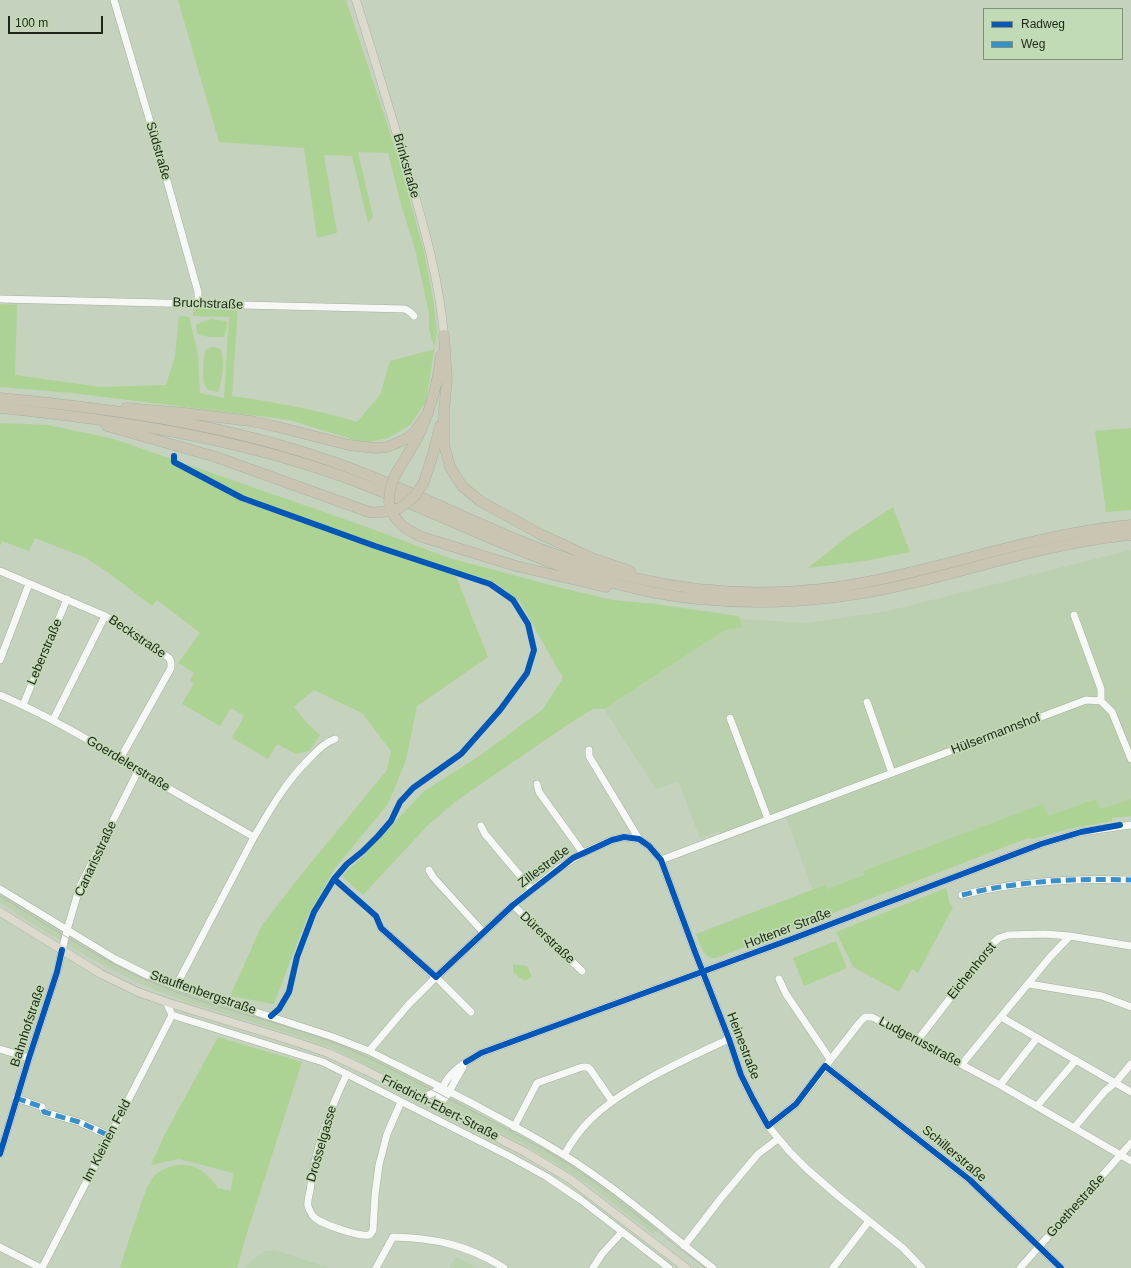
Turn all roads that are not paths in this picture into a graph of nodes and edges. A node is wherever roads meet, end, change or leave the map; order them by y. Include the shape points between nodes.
1 (114, 0) edge
2 (356, 1) edge
3 (0, 299) edge
4 (198, 303) junction
5 (414, 316) dead end
6 (444, 335) junction
7 (0, 398) edge
8 (0, 408) edge
9 (93, 408) junction
10 (444, 411) junction
11 (427, 415) junction
12 (80, 417) junction
13 (393, 507) junction
14 (1131, 525) edge
15 (1131, 535) edge
16 (1030, 548) junction
17 (0, 571) edge
18 (29, 584) junction
19 (676, 586) junction
20 (642, 591) junction
21 (67, 599) junction
22 (105, 616) junction
23 (1074, 616) dead end
24 (0, 660) edge
25 (0, 695) edge
26 (1101, 701) junction
27 (867, 702) dead end
28 (23, 705) junction
29 (730, 718) dead end
30 (53, 720) junction
31 (335, 739) dead end
32 (589, 750) dead end
33 (120, 759) junction
34 (1131, 760) edge
35 (138, 771) junction
36 (892, 773) junction
37 (536, 784) dead end
38 (768, 820) junction
39 (1131, 825) edge
40 (481, 826) dead end
41 (254, 836) junction
42 (639, 839) junction
43 (583, 853) junction
44 (661, 860) junction
45 (429, 870) dead end
46 (1131, 880) edge
47 (0, 890) edge
48 (532, 890) junction
49 (962, 895) dead end
50 (513, 906) junction
51 (0, 912) edge
52 (381, 928) dead end
53 (67, 930) junction
54 (483, 932) junction
55 (1070, 936) junction
56 (1131, 946) edge
57 (62, 950) junction
58 (582, 971) dead end
59 (703, 972) junction
60 (436, 977) junction
61 (780, 980) dead end
62 (1029, 984) junction
63 (176, 986) junction
64 (166, 1002) junction
65 (1131, 1007) edge
66 (472, 1012) dead end
67 (172, 1015) junction
68 (1001, 1017) junction
69 (1037, 1038) junction
70 (730, 1039) junction
71 (917, 1041) junction
72 (0, 1049) edge
73 (369, 1051) junction
74 (28, 1058) junction
75 (830, 1060) junction
76 (1076, 1060) junction
77 (466, 1062) junction
78 (962, 1064) junction
79 (1131, 1064) edge
80 (825, 1066) junction
81 (347, 1074) junction
82 (1116, 1082) junction
83 (1000, 1085) junction
84 (441, 1088) junction
85 (1131, 1092) edge
86 (447, 1095) junction
87 (16, 1098) junction
88 (419, 1098) junction
89 (612, 1101) junction
90 (401, 1102) junction
91 (1037, 1106) junction
92 (437, 1107) junction
93 (446, 1112) junction
94 (768, 1126) junction
95 (514, 1127) junction
96 (1074, 1128) junction
97 (110, 1136) junction
98 (3, 1138) edge
99 (778, 1138) junction
100 (1131, 1144) edge
101 (0, 1154) edge
102 (564, 1155) junction
103 (1121, 1156) junction
104 (1131, 1161) edge
105 (869, 1221) junction
106 (622, 1232) junction
107 (0, 1246) edge
108 (684, 1246) junction
109 (1039, 1247) junction
110 (41, 1268) edge
111 (376, 1268) edge
112 (504, 1268) edge
113 (593, 1268) edge
114 (669, 1268) edge
115 (686, 1268) edge
116 (714, 1268) edge
117 (833, 1268) edge
118 (922, 1268) edge
119 (1020, 1268) edge
120 (1061, 1268) edge

1 - 4 street, Südstraße via 198,292
2 - 6 main road, Brinkstraße via 436,275
3 - 4 street, Bruchstraße
4 - 5 street, Bruchstraße via 405,309
6 - 10 highway via 447,379
6 - 11 highway via 438,377
7 - 9 highway
8 - 12 highway
9 - 11 highway via 134,408 227,418 274,426 362,448 387,447 404,440 413,434
9 - 19 highway via 224,431 309,454 378,479 530,545 616,574
10 - 13 highway, bridge via 424,482 414,497
10 - 19 highway via 444,445 450,467 462,486 480,501 540,534 594,559
11 - 13 highway, bridge via 418,438 390,485 389,494
12 - 13 highway via 216,457 357,508 375,512
12 - 20 highway via 215,440 268,452 374,488 567,570
13 - 20 highway via 401,526 410,532 469,553 602,587
14 - 16 highway via 1054,537
15 - 16 highway via 1057,547
16 - 19 highway via 864,583 821,589 739,592
16 - 20 highway via 905,585 821,600 739,602
17 - 18 street, Beckstraße
18 - 21 street, Beckstraße
18 - 24 street
21 - 22 street, Beckstraße
21 - 28 street, Leberstraße
22 - 30 street
22 - 33 street, Beckstraße via 136,634 171,662 171,668
23 - 26 street via 1101,689
25 - 28 street, Goerdelerstraße
26 - 34 street via 1112,712
26 - 36 street, Hülsermannshof via 1086,700
27 - 36 street
28 - 30 street, Goerdelerstraße
29 - 38 street
30 - 33 street, Goerdelerstraße
31 - 41 street via 325,743 298,770 276,798
32 - 42 street via 589,756
33 - 35 street, Goerdelerstraße
35 - 41 street, Goerdelerstraße
35 - 53 street, Canarisstraße via 80,886
36 - 38 street, Hülsermannshof
37 - 43 street via 539,792
38 - 44 street, Hülsermannshof
39 - 59 street, Holtener Straße via 1081,832 1041,844
40 - 48 street
41 - 63 street
42 - 43 street, Zillestraße via 624,837 612,840
42 - 44 street
43 - 48 street, Zillestraße
44 - 59 street
45 - 54 street
46 - 49 street via 1028,883
47 - 53 street, Stauffenbergstraße
48 - 50 street, Zillestraße
50 - 54 street, Zillestraße
50 - 58 street, Dürerstraße
51 - 57 main road, Friedrich-Ebert-Straße
52 - 60 street
53 - 57 street, Canarisstraße
53 - 63 street, Stauffenbergstraße via 115,959
54 - 60 street, Zillestraße
55 - 56 street, Eichenhorst
55 - 62 street
55 - 71 street, Eichenhorst via 1008,934 999,938
57 - 64 main road, Friedrich-Ebert-Straße via 101,974
57 - 74 street, Bahnhofstraße
59 - 70 street, Heinestraße
59 - 77 street, Holtener Straße via 481,1053
60 - 66 street
60 - 73 street, Zillestraße
61 - 75 street via 786,994
62 - 65 street via 1102,996
62 - 68 street
63 - 73 street, Stauffenbergstraße
64 - 67 street
64 - 88 main road, Friedrich-Ebert-Straße via 328,1053
67 - 81 street, Friedrich-Ebert-Straße via 323,1062
67 - 97 street, Im Kleinen Feld
68 - 69 street
68 - 78 street
69 - 76 street
69 - 83 street
70 - 89 street via 659,1073
70 - 94 street, Heinestraße via 742,1075
71 - 75 street, Ludgerusstraße via 872,1017 865,1017
71 - 78 street, Ludgerusstraße
72 - 74 street
73 - 84 street, Stauffenbergstraße
74 - 87 street, Bahnhofstraße
75 - 80 street, Ludgerusstraße
76 - 82 street
76 - 91 street
77 - 84 street, Holtener Straße
77 - 86 street, Holtener Straße
78 - 83 street, Ludgerusstraße
79 - 82 street
80 - 94 street, Ludgerusstraße via 796,1104
80 - 109 street, Schillerstraße via 970,1180
81 - 90 street, Friedrich-Ebert-Straße
81 - 90 street, Drosselgasse via 330,1114 311,1179 308,1206 313,1216 321,1222 332,1227 371,1234 379,1165 386,1134
82 - 85 street
82 - 96 street via 1105,1091
83 - 91 street, Ludgerusstraße
84 - 86 street, Stauffenbergstraße
84 - 88 street, Holtener Straße
84 - 92 street, Holtener Straße
86 - 92 street, Holtener Straße
86 - 93 street
86 - 95 street, Stauffenbergstraße
87 - 97 street via 42,1107 44,1112 79,1122
87 - 98 street, Bahnhofstraße
88 - 92 main road, Friedrich-Ebert-Straße
89 - 95 street via 590,1069 582,1067 537,1083
89 - 102 street via 589,1121
90 - 106 street, Friedrich-Ebert-Straße via 548,1177
91 - 96 street, Ludgerusstraße
92 - 93 main road, Friedrich-Ebert-Straße
93 - 115 main road, Friedrich-Ebert-Straße via 525,1152 570,1179
94 - 99 street, Heinestraße
95 - 102 street, Stauffenbergstraße
96 - 103 street, Ludgerusstraße
97 - 110 street, Im Kleinen Feld
98 - 101 street, Bahnhofstraße
99 - 105 street, Heinestraße via 807,1169
99 - 108 street via 758,1154
100 - 103 street, Goethestraße
102 - 108 street, Stauffenbergstraße
103 - 104 street, Ludgerusstraße
103 - 109 street, Goethestraße
105 - 117 street
105 - 118 street, Heinestraße via 903,1248
106 - 113 street
106 - 114 street, Friedrich-Ebert-Straße
107 - 110 street, Im Kleinen Feld
108 - 116 street, Stauffenbergstraße
109 - 119 street, Goethestraße
109 - 120 street, Schillerstraße
111 - 112 street via 393,1237 419,1237 441,1241 475,1252

